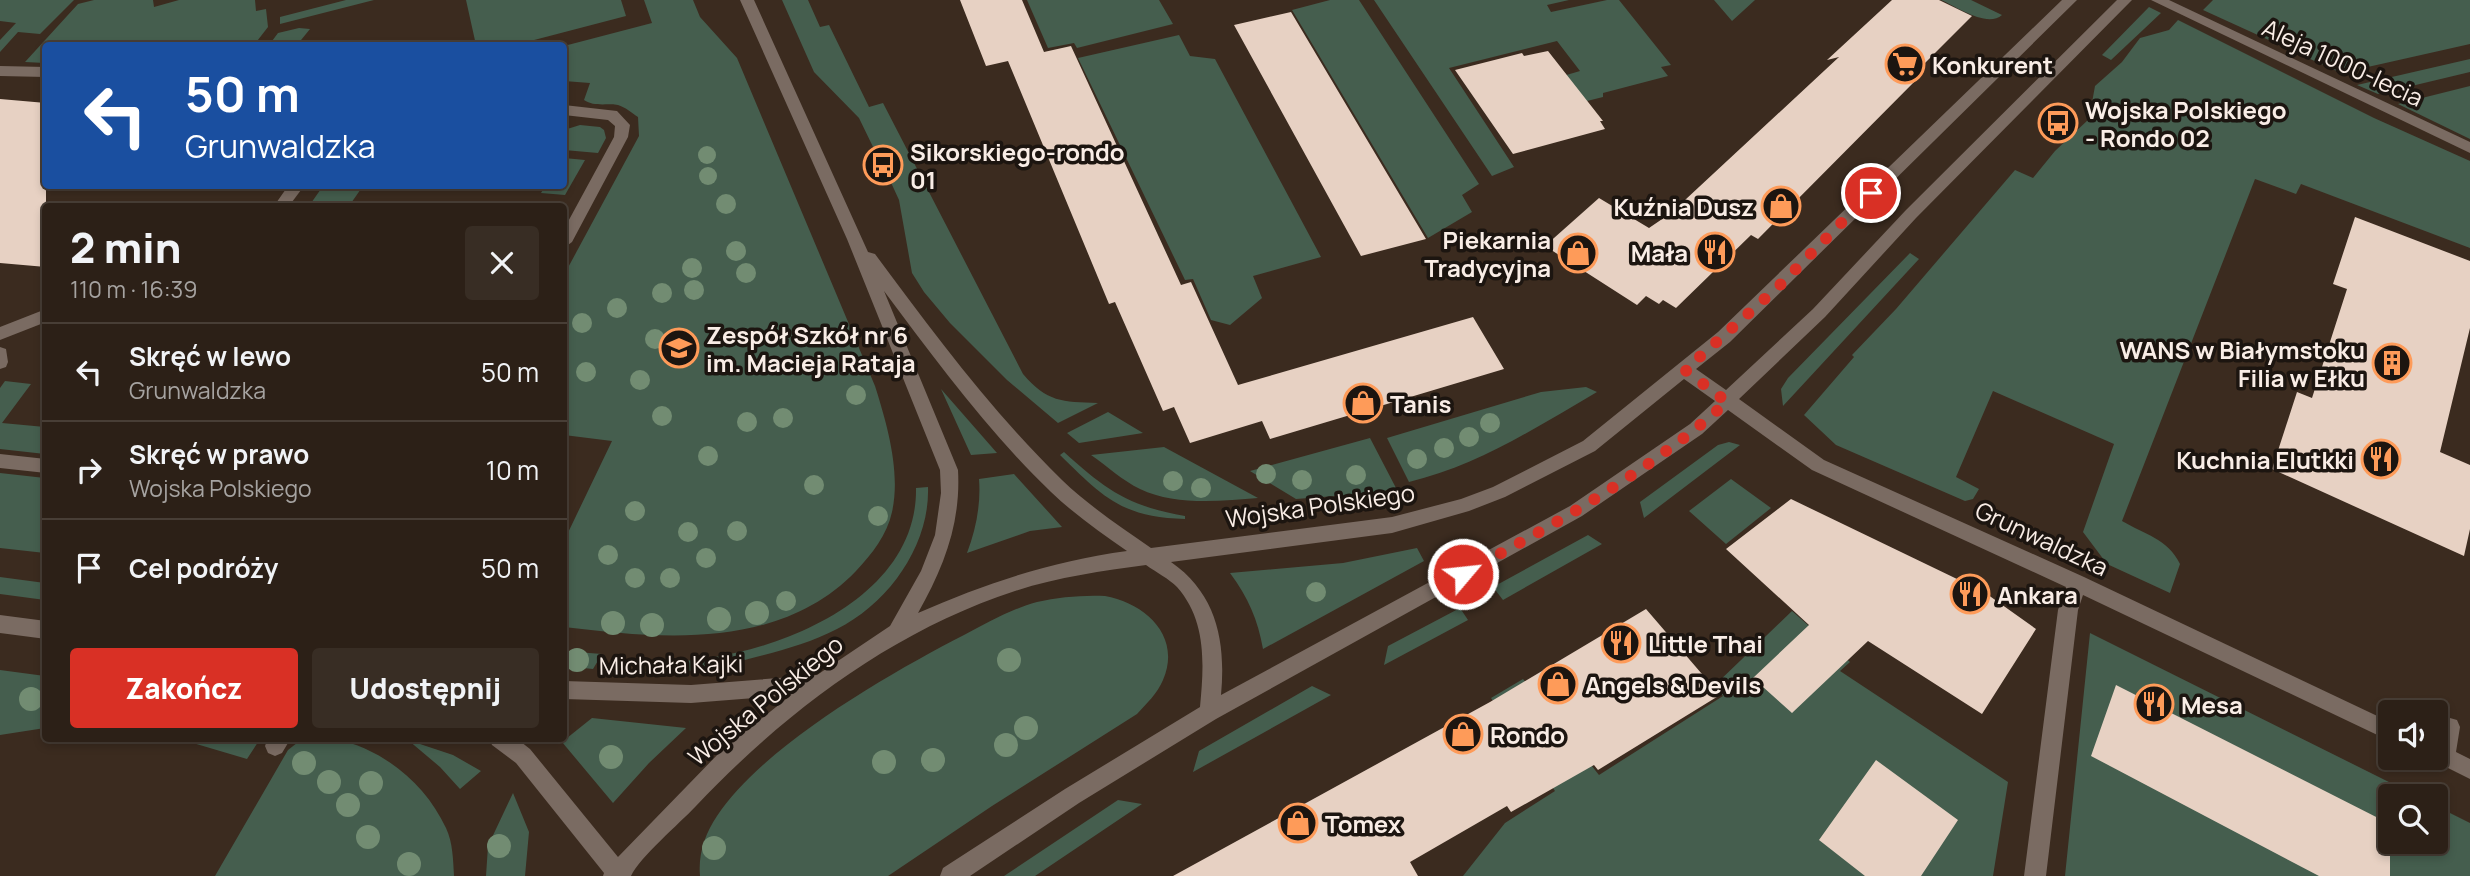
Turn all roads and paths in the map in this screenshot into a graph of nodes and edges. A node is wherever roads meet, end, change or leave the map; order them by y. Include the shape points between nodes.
1 (747, 0) edge
2 (2070, 0) edge
3 (2125, 0) edge
4 (2158, 0) edge
5 (0, 71) edge
6 (42, 72) edge
7 (567, 110) edge
8 (2470, 149) edge
9 (567, 236) edge
10 (855, 239) junction
11 (42, 317) edge
12 (0, 334) edge
13 (0, 354) edge
14 (0, 362) edge
15 (1685, 370) junction
16 (1727, 402) junction
17 (0, 461) edge
18 (42, 466) edge
19 (1149, 555) junction
20 (2077, 583) junction
21 (0, 624) edge
22 (42, 629) edge
23 (897, 632) junction
24 (820, 684) junction
25 (567, 690) edge
26 (1209, 712) junction
27 (2378, 726) edge
28 (2450, 727) dead end
29 (2448, 733) edge
30 (504, 742) edge
31 (2448, 758) edge
32 (2470, 769) edge
33 (617, 875) edge
34 (951, 876) edge
35 (2035, 876) edge

1 - 10 street
2 - 15 street, Wojska Polskiego via 1778,287
3 - 16 street
4 - 8 street, Aleja 1000-lecia
5 - 6 street
7 - 9 street via 612,115 623,125 621,137
10 - 19 street via 936,349 1027,455 1103,523
10 - 23 street via 943,452 951,487 945,537 932,573
11 - 12 street
13 - 14 street
15 - 16 street, Grunwaldzka
15 - 19 street, Wojska Polskiego via 1589,446 1463,506 1392,525
16 - 20 street, Grunwaldzka via 1818,465
16 - 26 street via 1696,429 1576,511
17 - 18 street
19 - 23 street, Wojska Polskiego via 1016,582
19 - 26 street via 1182,581 1210,631 1214,665
20 - 27 street, Grunwaldzka
20 - 35 street via 2068,610
21 - 22 street
23 - 24 street, Wojska Polskiego
24 - 25 street, Michała Kajki via 691,694
24 - 33 street, Wojska Polskiego via 729,758
26 - 34 street
28 - 29 street
30 - 33 street via 523,756
31 - 32 street

